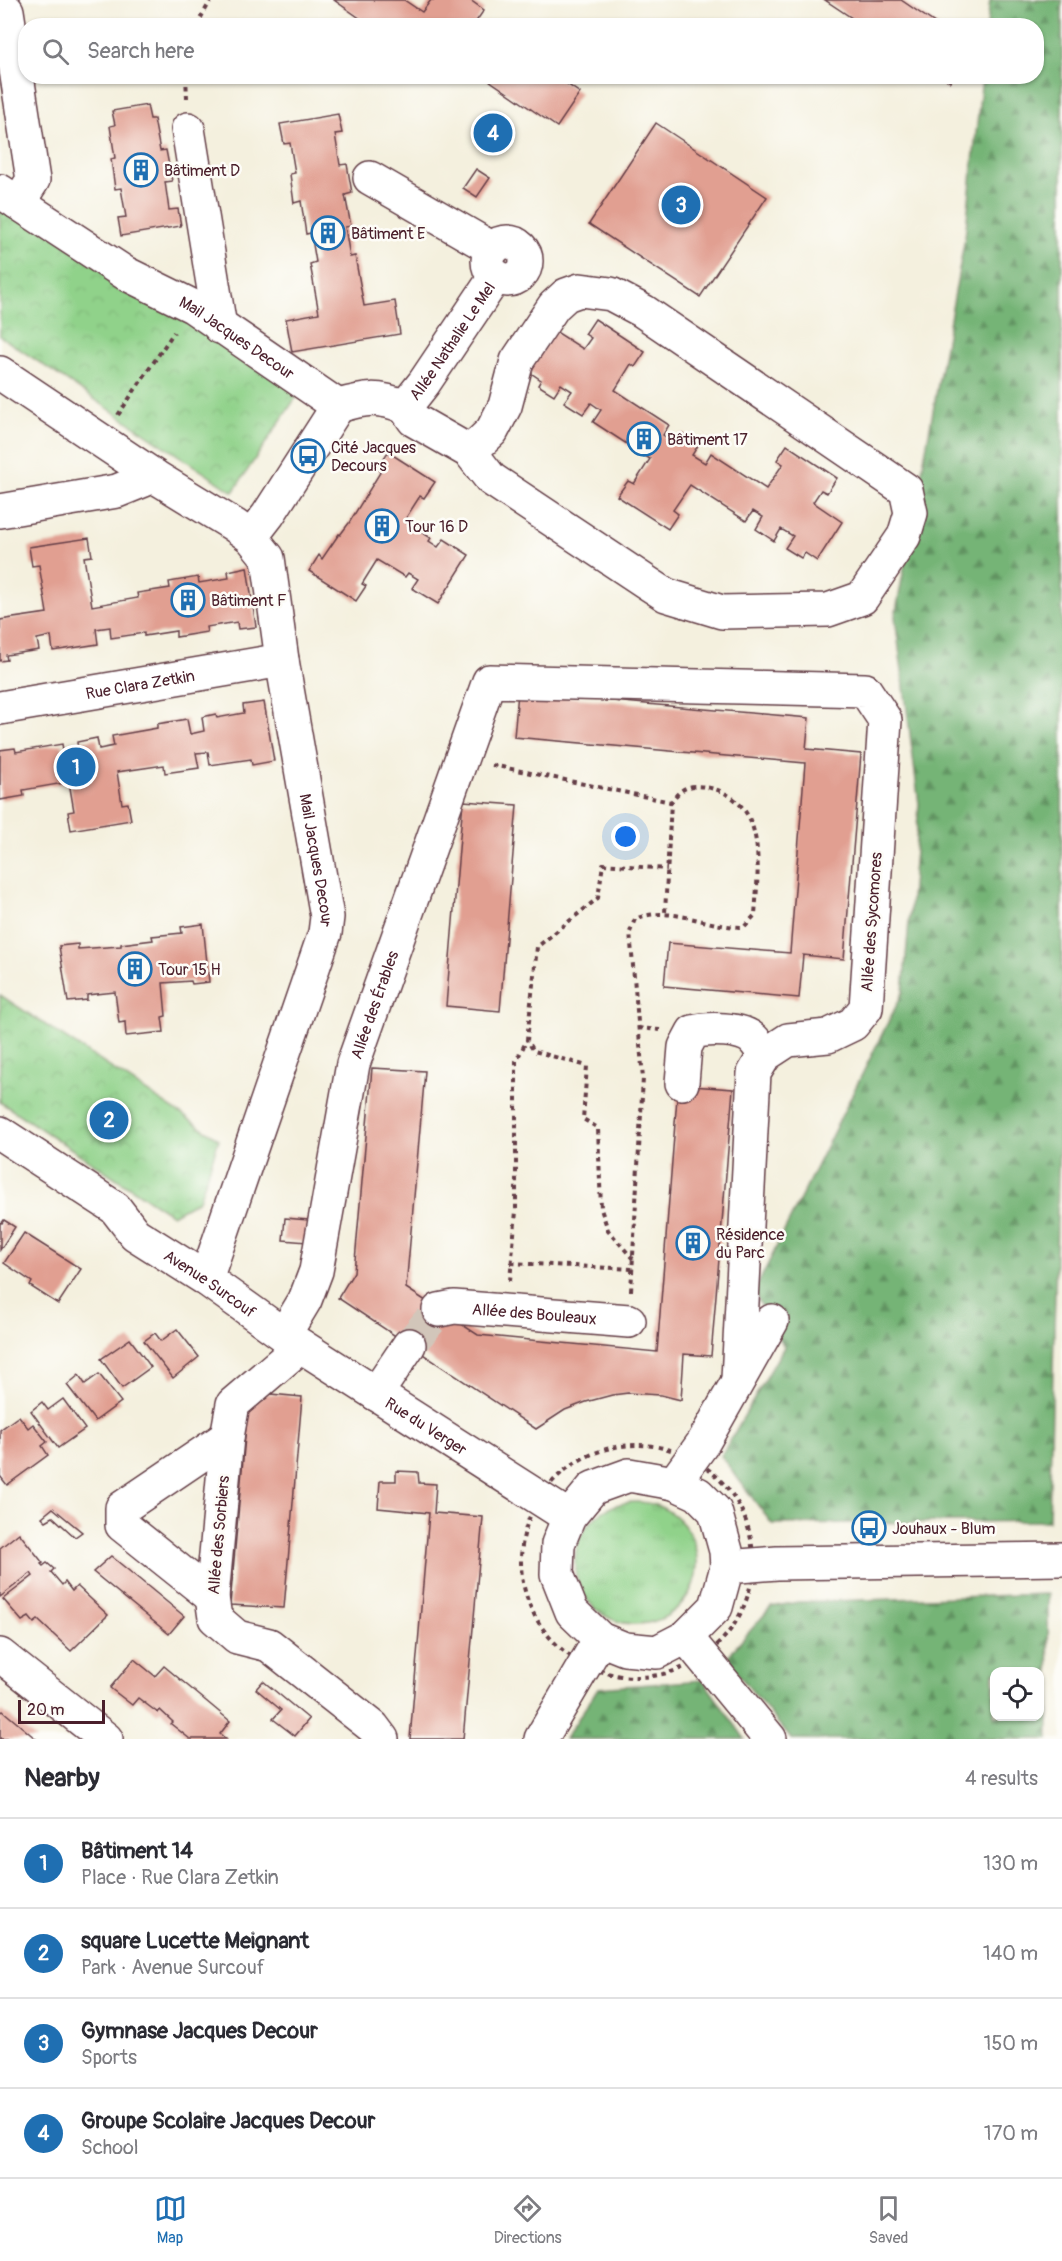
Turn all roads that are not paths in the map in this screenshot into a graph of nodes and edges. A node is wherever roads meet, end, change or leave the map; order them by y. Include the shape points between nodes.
1 (7, 11) dead end
2 (18, 82) edge
3 (18, 84) edge
4 (188, 129) dead end
5 (370, 178) dead end
6 (9, 197) edge
7 (220, 327) junction
8 (0, 373) edge
9 (338, 406) junction
10 (405, 407) junction
11 (470, 452) junction
12 (154, 476) junction
13 (0, 511) edge
14 (251, 537) junction
15 (282, 660) junction
16 (489, 681) joint
17 (0, 708) edge
18 (765, 1055) junction
19 (682, 1083) dead end
20 (0, 1133) edge
21 (0, 1158) edge
22 (135, 1233) junction
23 (206, 1279) junction
24 (439, 1310) dead end
25 (772, 1321) dead end
26 (629, 1322) dead end
27 (292, 1340) junction
28 (409, 1345) tunnel mouth
29 (738, 1379) junction
30 (376, 1394) junction
31 (227, 1437) junction
32 (683, 1471) junction
33 (568, 1516) junction
34 (1062, 1559) edge
35 (740, 1567) junction
36 (212, 1597) junction
37 (694, 1647) junction
38 (592, 1652) junction
39 (0, 1655) edge
40 (106, 1739) edge
41 (382, 1739) edge
42 (541, 1739) edge
43 (770, 1739) edge

1 - 2 main road
3 - 6 main road via 33,180
4 - 7 main road
5 - 10 main road, Allée Nathalie Le Mel via 494,263 424,383
6 - 7 main road, Mail Jacques Decour via 125,273 192,306
7 - 9 main road, Mail Jacques Decour
8 - 12 main road, Mail Jacques Decour
9 - 10 main road, Allée Nathalie Le Mel via 384,398
9 - 14 main road
10 - 11 main road via 414,420
11 - 11 main road via 491,479 666,596 722,612 828,610 862,598 904,536 911,513 906,490 643,311 611,294 580,290 554,306 517,361 505,406 492,431
12 - 13 main road via 117,490
12 - 14 main road, Mail Jacques Decour
14 - 15 main road, Mail Jacques Decour via 268,558
15 - 17 main road, Rue Clara Zetkin
15 - 23 main road, Mail Jacques Decour via 308,882 327,917 325,933
16 - 18 main road, Allée des Sycomores via 865,690 885,720 866,1008 853,1024 828,1036 788,1040
16 - 27 main road, Allée des Érables via 353,1064 316,1271
18 - 19 main road via 752,1038 742,1033 705,1029 693,1032 685,1047
18 - 29 main road via 754,1073
20 - 22 main road, Avenue Surcouf via 115,1208
21 - 22 main road, Avenue Surcouf via 104,1227
22 - 23 main road, Avenue Surcouf
23 - 27 main road, Avenue Surcouf
24 - 26 main road, Allée des Bouleaux via 454,1307
25 - 29 main road
27 - 30 main road, Rue du Verger
27 - 31 main road, Allée des Sorbiers via 233,1404
28 - 30 main road
29 - 32 main road
30 - 33 main road, Rue du Verger
31 - 36 main road, Allée des Sorbiers
31 - 36 main road via 122,1508 122,1525
32 - 33 main road via 629,1475 593,1488
32 - 35 main road via 715,1511
33 - 38 main road via 558,1544 557,1574
34 - 35 main road via 777,1563
35 - 37 main road
36 - 41 main road, Allée des Sorbiers via 215,1618 237,1637 269,1645 373,1727
37 - 38 main road via 657,1652
37 - 43 main road
38 - 42 main road
39 - 40 main road

